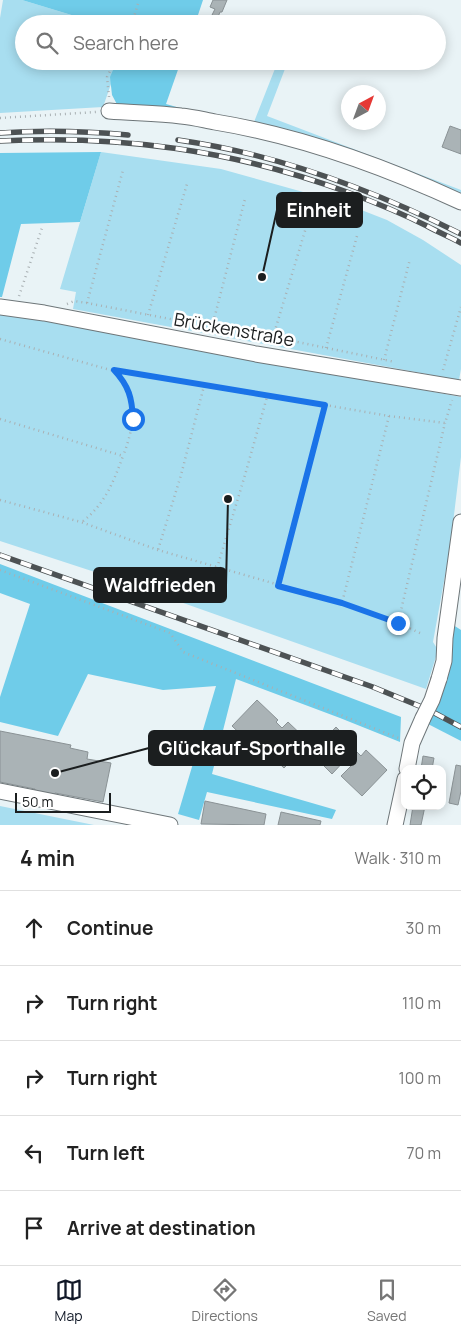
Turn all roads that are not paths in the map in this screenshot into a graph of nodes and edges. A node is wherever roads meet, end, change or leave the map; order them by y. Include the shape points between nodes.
1 (109, 111) road end
2 (461, 202) edge
3 (8, 308) edge
4 (458, 387) edge
5 (461, 522) edge
6 (408, 765) edge
7 (0, 791) edge
8 (401, 797) edge
9 (170, 825) edge
10 (395, 825) edge

1 - 2 street via 182,116 292,138 358,160
3 - 4 street, Brückenstraße
5 - 6 street, bridge via 444,661 432,700 414,738
7 - 9 street
8 - 10 street

